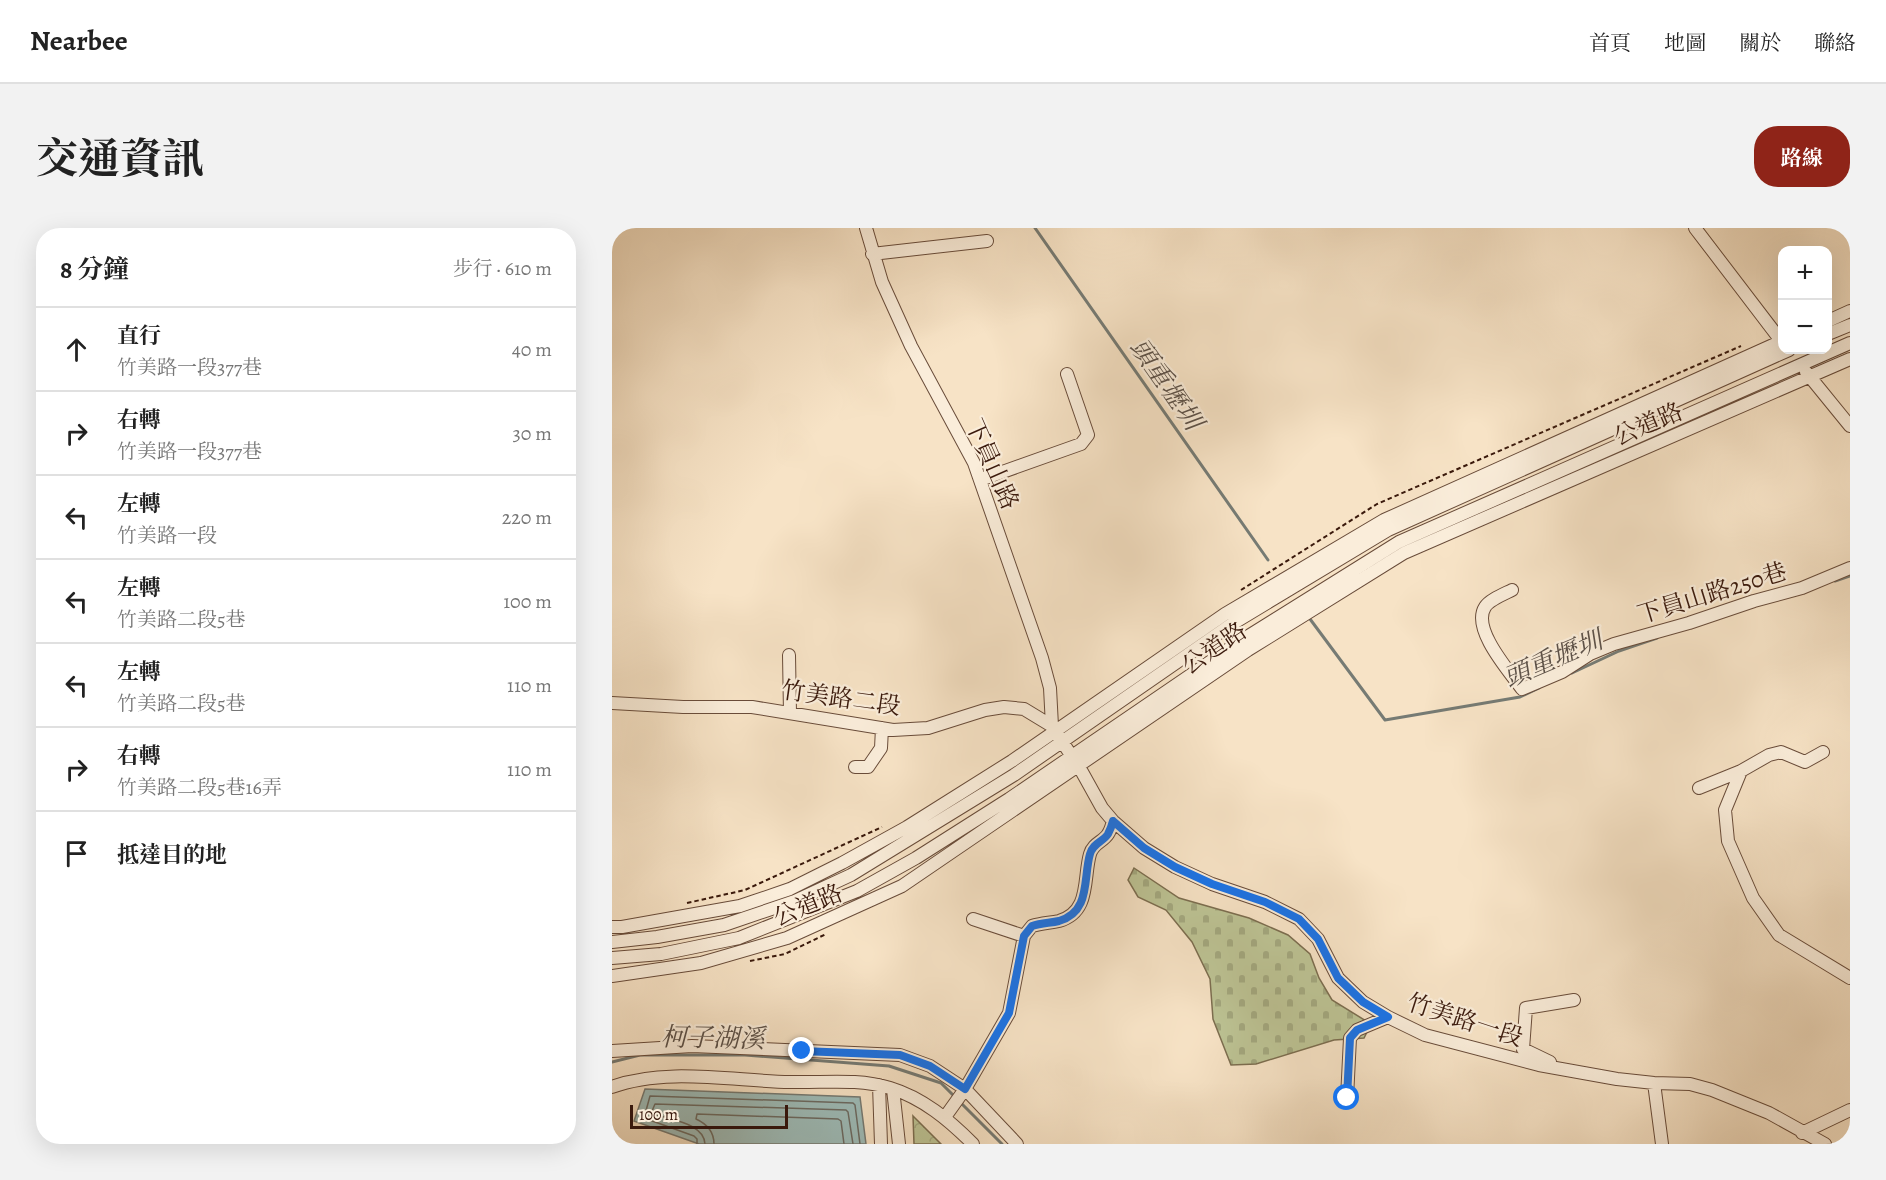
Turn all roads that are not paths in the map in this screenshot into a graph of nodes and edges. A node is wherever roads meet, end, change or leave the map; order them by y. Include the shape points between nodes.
1 (866, 228) edge
2 (1695, 228) edge
3 (987, 241) dead end
4 (872, 254) junction
5 (1850, 311) edge
6 (1832, 319) edge
7 (1850, 325) edge
8 (1832, 332) edge
9 (1778, 337) edge
10 (1850, 343) edge
11 (1778, 349) edge
12 (1791, 354) edge
13 (1850, 359) edge
14 (1799, 364) junction
15 (1067, 374) dead end
16 (1810, 377) junction
17 (1850, 426) edge
18 (980, 480) junction
19 (1850, 568) edge
20 (1512, 590) dead end
21 (789, 656) dead end
22 (612, 703) edge
23 (790, 713) junction
24 (882, 729) junction
25 (1057, 732) junction
26 (1823, 752) dead end
27 (1072, 756) junction
28 (855, 766) dead end
29 (1079, 767) junction
30 (1741, 771) junction
31 (1699, 788) dead end
32 (1113, 821) junction
33 (973, 919) dead end
34 (612, 927) edge
35 (1024, 936) junction
36 (612, 942) edge
37 (612, 958) edge
38 (612, 976) edge
39 (1850, 978) edge
40 (1574, 1000) dead end
41 (1388, 1017) junction
42 (612, 1051) edge
43 (1565, 1069) junction
44 (1654, 1083) junction
45 (879, 1085) junction
46 (612, 1087) edge
47 (892, 1089) junction
48 (965, 1089) junction
49 (1347, 1098) dead end
50 (1850, 1110) edge
51 (945, 1117) junction
52 (1802, 1133) junction
53 (881, 1144) edge
54 (899, 1144) edge
55 (973, 1144) edge
56 (1017, 1144) edge
57 (1662, 1144) edge
58 (1825, 1144) edge

1 - 4 street, 下員山路
2 - 9 street
3 - 4 street
4 - 18 street, 下員山路 via 911,346
5 - 6 street
7 - 8 street
10 - 14 street, 公道路
11 - 25 street, 公道路 via 1388,530
12 - 14 street
13 - 16 street, 公道路
14 - 16 street
14 - 27 street, 公道路 via 1399,542 1242,640
15 - 18 street via 1088,435 1080,444
16 - 17 street
16 - 29 street, 公道路 via 1404,553 1248,650
18 - 25 street, 下員山路 via 1042,658
19 - 20 street, 下員山路250巷 via 1802,588 1614,644 1522,689 1494,650 1481,615 1486,605
21 - 23 street
22 - 23 street, 竹美路二段 via 752,707
23 - 24 street, 竹美路二段
24 - 25 street, 竹美路二段 via 928,728 1004,707 1024,709
24 - 28 street via 881,748 868,767
25 - 27 street, 竹美路二段
25 - 34 street, 公道路 via 907,827 790,889 740,906
25 - 36 street, 公道路 via 1014,775 851,875 795,901 724,925
26 - 30 street via 1805,762 1781,752 1769,754
27 - 29 street, 竹美路二段
27 - 37 street, 公道路 via 916,858 849,894 739,939 661,954
29 - 32 street, 竹美路二段
29 - 38 street, 公道路 via 902,886 866,904 787,938 712,960
30 - 31 street
30 - 39 street via 1725,810 1728,841 1753,898 1779,935
32 - 35 street via 1107,836 1090,854 1082,901 1077,909 1060,921 1032,926
32 - 41 street, 竹美路一段 via 1144,848 1175,867 1299,919 1318,939 1338,978 1363,1002
33 - 35 street
35 - 48 street via 1009,1013
40 - 43 street via 1526,1008 1523,1049
41 - 43 street, 竹美路一段 via 1425,1035
41 - 49 street via 1357,1030 1350,1038
42 - 48 street via 693,1046 900,1055 930,1066
43 - 44 street, 竹美路一段
44 - 52 street, 竹美路一段 via 1690,1084 1712,1090 1769,1113
44 - 57 street
45 - 46 street via 863,1081 669,1077
45 - 47 street
45 - 53 street
47 - 51 street
47 - 54 street
48 - 51 street
48 - 56 street
50 - 52 street
51 - 55 street
52 - 58 street, 竹美路一段

